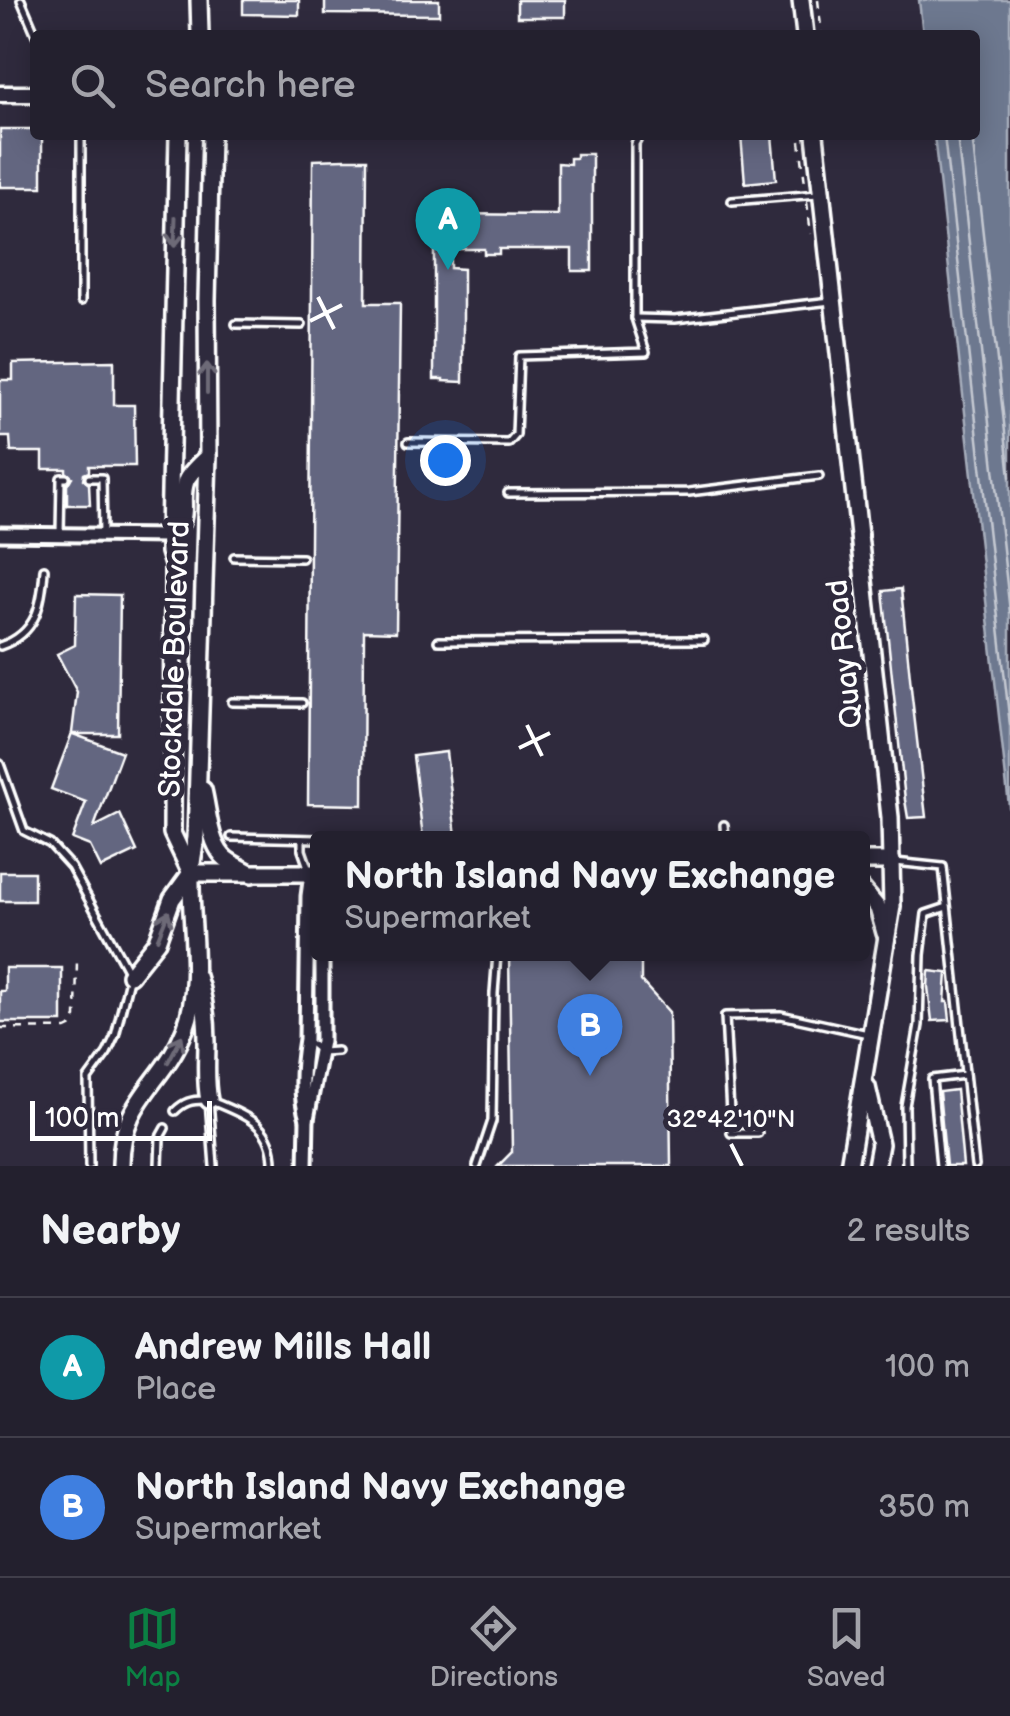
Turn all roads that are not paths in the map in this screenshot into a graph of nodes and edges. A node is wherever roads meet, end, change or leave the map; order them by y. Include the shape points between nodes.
1 (21, 0) edge
2 (200, 0) edge
3 (801, 0) edge
4 (34, 30) edge
5 (200, 30) edge
6 (804, 30) edge
7 (0, 94) edge
8 (30, 94) edge
9 (81, 140) edge
10 (178, 140) edge
11 (210, 140) edge
12 (637, 140) edge
13 (808, 140) edge
14 (814, 195) junction
15 (732, 202) dead end
16 (834, 300) junction
17 (81, 301) dead end
18 (635, 318) junction
19 (236, 324) dead end
20 (302, 325) dead end
21 (408, 442) dead end
22 (208, 456) junction
23 (819, 476) dead end
24 (66, 478) dead end
25 (89, 478) dead end
26 (508, 493) dead end
27 (0, 534) edge
28 (60, 534) junction
29 (103, 534) junction
30 (169, 536) junction
31 (234, 557) dead end
32 (302, 558) dead end
33 (44, 569) dead end
34 (704, 640) dead end
35 (438, 641) dead end
36 (0, 646) edge
37 (232, 702) dead end
38 (302, 702) dead end
39 (0, 764) edge
40 (199, 766) junction
41 (724, 825) dead end
42 (724, 831) edge
43 (231, 838) dead end
44 (302, 839) junction
45 (310, 840) edge
46 (892, 861) junction
47 (870, 862) edge
48 (310, 867) edge
49 (191, 873) junction
50 (252, 874) junction
51 (310, 878) edge
52 (310, 891) edge
53 (870, 898) edge
54 (947, 907) junction
55 (887, 940) junction
56 (322, 961) edge
57 (496, 961) edge
58 (194, 968) junction
59 (130, 974) junction
60 (322, 1016) junction
61 (337, 1018) dead end
62 (871, 1034) junction
63 (306, 1039) junction
64 (337, 1051) dead end
65 (321, 1052) junction
66 (966, 1075) junction
67 (864, 1076) junction
68 (210, 1100) junction
69 (175, 1111) dead end
70 (307, 1119) junction
71 (165, 1128) dead end
72 (758, 1133) dead end
73 (89, 1166) edge
74 (121, 1166) edge
75 (158, 1166) edge
76 (214, 1166) edge
77 (273, 1166) edge
78 (306, 1166) edge
79 (477, 1166) edge
80 (849, 1166) edge
81 (876, 1166) edge
82 (906, 1166) edge
83 (940, 1166) edge
84 (975, 1166) edge

1 - 4 lane
2 - 5 main road
3 - 6 main road
7 - 8 street
9 - 17 lane
10 -> 30 main road
22 -> 11 main road, Stockdale Boulevard
12 - 18 lane
13 - 14 main road, Quay Road
14 - 15 lane
14 - 16 main road, Quay Road
16 - 18 lane
16 - 46 main road, Quay Road
18 - 21 lane via 646,352 519,356 516,435 509,443
19 - 20 lane
22 - 30 main road via 186,480 184,515
22 - 40 main road, Stockdale Boulevard
23 - 26 lane via 689,492
24 - 28 lane
25 - 29 lane via 102,478
27 - 28 street
28 - 29 street
29 - 30 street
30 - 49 main road via 172,833
31 - 32 lane
33 - 36 lane via 32,625
34 - 35 lane
37 - 38 lane
39 - 59 lane via 24,831 50,844 71,868
40 - 49 main road, Stockdale Boulevard
40 - 50 main road via 220,854
41 - 42 lane
43 - 44 lane
44 - 45 lane
44 - 48 lane
46 - 47 main road
46 - 54 lane via 943,867
46 - 55 main road, Quay Road
49 - 50 main road
49 - 58 main road, Stockdale Boulevard
59 -> 49 main road via 157,941 172,899
50 - 51 main road
52 - 63 street
53 - 55 main road
54 - 66 lane
54 - 82 lane via 926,914 919,1025 905,1106
55 - 62 main road, Quay Road
56 - 60 street
57 - 79 lane via 492,1121
58 - 68 main road via 204,996
74 -> 58 main road, Stockdale Boulevard via 134,1108 184,1032
59 - 73 lane via 115,1036 88,1078
60 - 61 lane
60 - 65 street
62 - 67 main road, Quay Road
62 - 72 lane via 781,1016 725,1016 730,1133
63 - 65 lane
63 - 70 street
64 - 65 lane
65 - 70 street
66 - 83 lane via 932,1080
66 - 84 lane
67 - 80 main road, Quay Road
67 - 81 main road via 880,1144
68 - 69 lane via 192,1100
68 - 76 lane
68 - 77 lane via 252,1119 266,1134
70 - 78 street
71 - 75 lane

